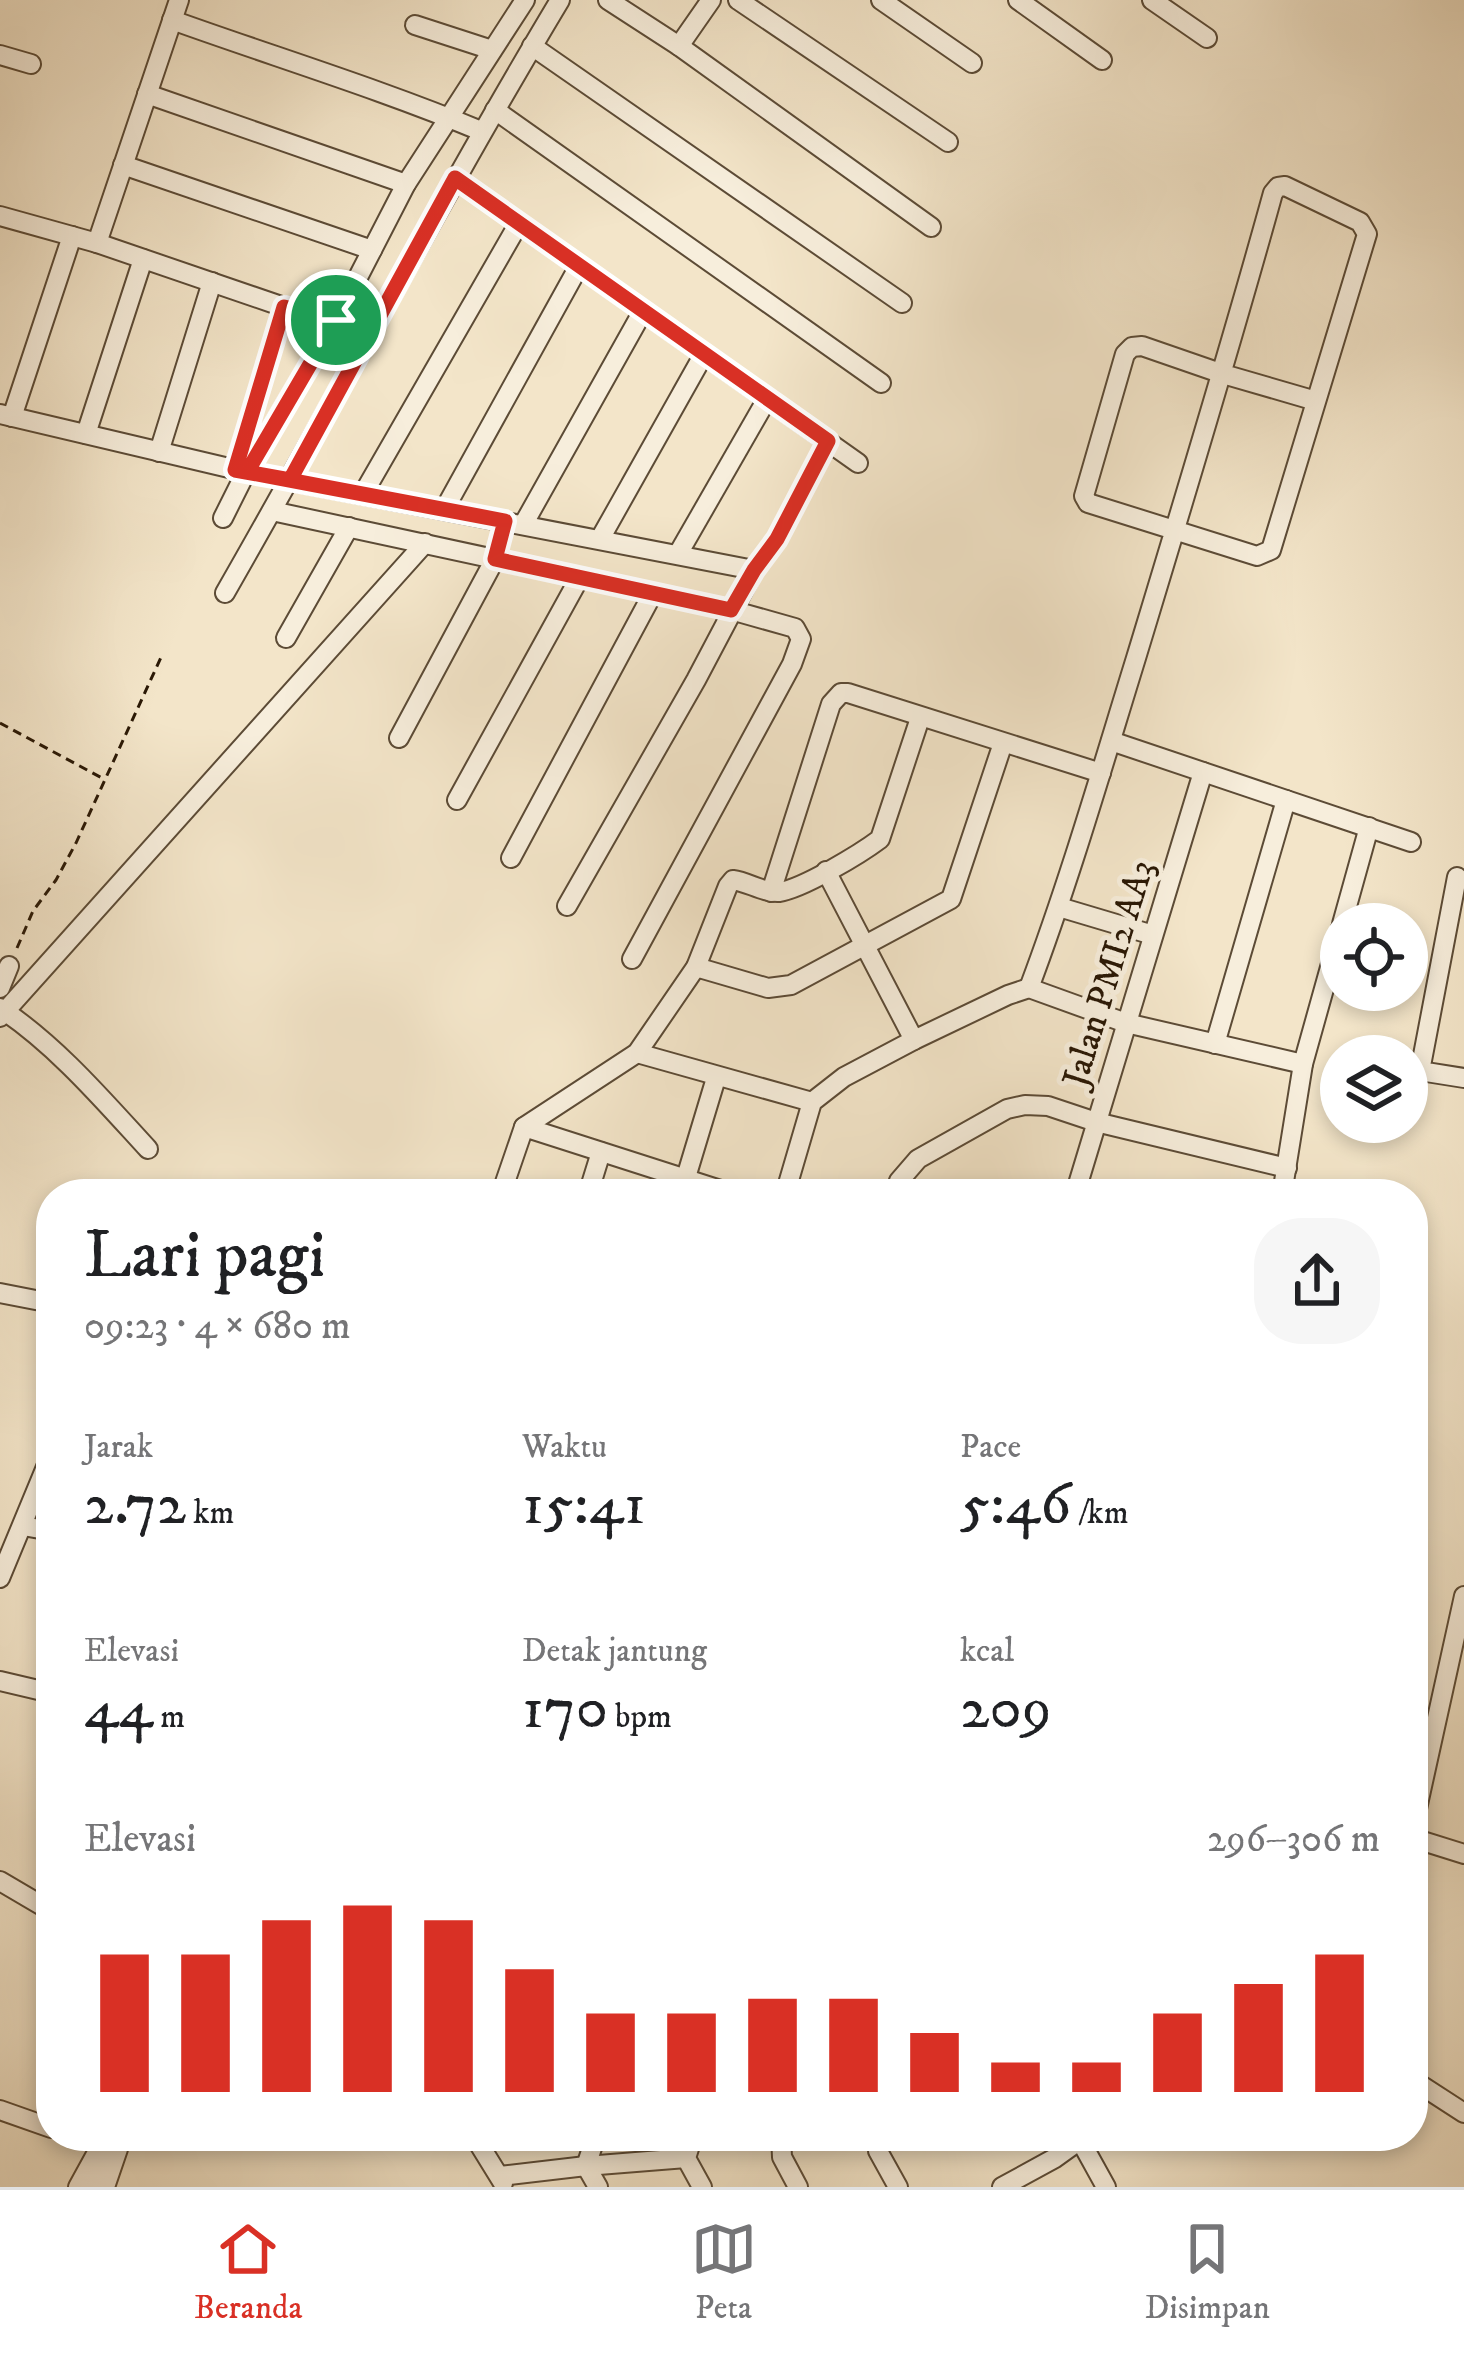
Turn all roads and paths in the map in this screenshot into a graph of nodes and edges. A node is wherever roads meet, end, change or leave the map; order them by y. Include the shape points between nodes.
1 (179, 0) edge
2 (525, 0) edge
3 (560, 0) edge
4 (608, 0) edge
5 (711, 0) edge
6 (738, 0) edge
7 (881, 0) edge
8 (1018, 0) edge
9 (1152, 0) edge
10 (172, 20) junction
11 (415, 25) dead end
12 (1207, 38) dead end
13 (532, 46) junction
14 (680, 46) junction
15 (492, 50) junction
16 (0, 55) edge
17 (1102, 60) dead end
18 (972, 63) dead end
19 (31, 64) dead end
20 (147, 94) junction
21 (495, 110) junction
22 (447, 117) junction
23 (482, 131) junction
24 (948, 142) dead end
25 (123, 165) junction
26 (455, 178) junction
27 (406, 184) junction
28 (0, 216) edge
29 (518, 223) junction
30 (931, 227) dead end
31 (72, 236) junction
32 (97, 243) junction
33 (372, 250) junction
34 (143, 259) junction
35 (580, 266) junction
36 (212, 282) junction
37 (902, 304) dead end
38 (284, 307) junction
39 (643, 311) junction
40 (336, 320) junction
41 (704, 354) junction
42 (1223, 374) junction
43 (881, 383) dead end
44 (767, 398) junction
45 (1316, 401) junction
46 (6, 416) edge
47 (86, 434) junction
48 (828, 441) junction
49 (159, 452) junction
50 (858, 463) dead end
51 (241, 471) junction
52 (290, 480) junction
53 (363, 494) junction
54 (444, 510) junction
55 (272, 511) junction
56 (223, 518) dead end
57 (514, 523) junction
58 (349, 527) junction
59 (1175, 530) junction
60 (600, 539) junction
61 (425, 543) junction
62 (678, 554) junction
63 (495, 559) junction
64 (754, 570) junction
65 (580, 577) junction
66 (225, 592) dead end
67 (653, 593) junction
68 (731, 610) junction
69 (286, 638) dead end
70 (163, 653) dead end
71 (920, 718) junction
72 (0, 723) edge
73 (399, 737) dead end
74 (1111, 741) junction
75 (1003, 743) junction
76 (1202, 772) junction
77 (1101, 773) junction
78 (104, 779) junction
79 (457, 800) dead end
80 (1286, 800) junction
81 (1369, 827) junction
82 (1412, 842) dead end
83 (512, 858) dead end
84 (826, 871) junction
85 (1456, 877) dead end
86 (771, 892) junction
87 (1348, 903) edge
88 (567, 906) dead end
89 (1059, 907) junction
90 (1153, 935) junction
91 (864, 948) junction
92 (632, 959) dead end
93 (9, 966) joint
94 (697, 967) junction
95 (0, 988) edge
96 (1029, 988) junction
97 (1320, 1004) edge
98 (0, 1008) edge
99 (0, 1017) edge
100 (1126, 1023) junction
101 (914, 1040) junction
102 (1215, 1044) junction
103 (637, 1053) junction
104 (1304, 1064) junction
105 (716, 1078) junction
106 (1464, 1078) edge
107 (812, 1102) junction
108 (1096, 1122) junction
109 (524, 1127) junction
110 (148, 1149) dead end
111 (601, 1151) junction
112 (1287, 1168) junction
113 (506, 1179) edge
114 (593, 1179) edge
115 (667, 1179) edge
116 (686, 1179) edge
117 (789, 1179) edge
118 (901, 1179) edge
119 (1079, 1179) edge
120 (1285, 1179) edge
121 (0, 1293) edge
122 (36, 1300) edge
123 (36, 1493) edge
124 (23, 1526) junction
125 (36, 1528) edge
126 (0, 1578) edge
127 (1464, 1596) edge
128 (0, 1681) edge
129 (36, 1689) edge
130 (1428, 1759) edge
131 (1428, 1843) edge
132 (1464, 1854) edge
133 (0, 1881) edge
134 (36, 1902) edge
135 (1428, 2090) edge
136 (0, 2110) edge
137 (1464, 2113) edge
138 (36, 2123) edge
139 (105, 2151) edge
140 (109, 2151) edge
141 (111, 2151) edge
142 (591, 2151) edge
143 (688, 2151) edge
144 (782, 2151) edge
145 (878, 2151) edge
146 (1063, 2151) edge
147 (1087, 2151) edge
148 (686, 2158) junction
149 (586, 2166) junction
150 (499, 2175) edge
151 (78, 2187) edge
152 (96, 2187) edge
153 (105, 2187) edge
154 (598, 2187) edge
155 (702, 2187) edge
156 (798, 2187) edge
157 (898, 2187) edge
158 (1002, 2187) edge
159 (1106, 2187) edge

1 - 10 street
2 - 15 street
3 - 13 street
4 - 14 street
5 - 14 street
6 - 24 street
7 - 18 street
8 - 17 street
9 - 12 street
10 - 20 street
10 - 22 street
11 - 15 street
13 - 21 street
13 - 37 street
14 - 30 street
15 - 22 street
16 - 19 street
20 - 25 street
20 - 27 street
21 - 23 street
21 - 43 street
22 - 23 street
22 - 27 street
23 - 26 street
25 - 32 street
25 - 33 street
26 - 29 street
26 - 52 street
27 - 33 street
28 - 31 street
29 - 35 street
29 - 53 street
31 - 32 street
31 - 46 street
32 - 34 street
33 - 40 street
34 - 36 street
34 - 47 street
35 - 39 street
35 - 54 street
36 - 38 street
36 - 49 street
38 - 40 street
38 - 51 street
39 - 41 street
39 - 57 street
40 - 51 street
41 - 44 street
41 - 60 street
42 - 45 street
42 - 45 street via 1273,193 1286,186 1360,222 1366,234
42 - 59 street
42 - 59 street via 1142,346 1125,354 1084,496
44 - 48 street
44 - 62 street
45 - 59 street via 1271,550 1257,556
46 - 47 street
47 - 49 street
48 - 50 street
48 - 64 street
49 - 51 street
51 - 52 street
51 - 56 street
52 - 53 street
52 - 55 street
53 - 54 street
54 - 57 street
55 - 58 street
55 - 66 street
57 - 60 street
57 - 63 street
58 - 61 street
58 - 69 street
59 - 74 street
60 - 62 street
61 - 63 street
61 - 99 street
62 - 64 street
63 - 65 street
63 - 73 street
64 - 68 street
65 - 67 street
65 - 79 street
67 - 68 street
67 - 83 street
68 - 88 street
68 - 92 street via 795,628 801,639
70 - 78 path
71 - 75 street
71 - 84 street via 880,839
71 - 86 street via 848,693 835,697
72 - 78 path
74 - 76 street
74 - 77 street
75 - 77 street
75 - 91 street via 951,898
76 - 80 street
76 - 90 street, Jalan PMI2 AA3
77 - 89 street
78 - 93 path
80 - 81 street
80 - 102 street
81 - 82 street
81 - 87 street
84 - 86 street
84 - 91 street
85 - 106 street via 1420,1071
86 - 94 street via 733,880
89 - 90 street
89 - 96 street
90 - 100 street, Jalan PMI2 AA3
91 - 94 street via 779,988
91 - 101 street
93 - 95 street
94 - 103 street
96 - 100 street
96 - 101 street
97 - 104 street
98 - 110 street
100 - 102 street
100 - 108 street, Jalan PMI2 AA3
101 - 107 street
102 - 104 street
103 - 105 street
103 - 109 street
104 - 112 street
105 - 107 street
105 - 116 street
107 - 117 street
108 - 112 street
108 - 118 street via 1048,1106 1007,1109 918,1159
108 - 119 street, Jalan PMI2 AA3
109 - 111 street
109 - 113 street
111 - 114 street
111 - 115 street
112 - 120 street
121 - 122 street
123 - 124 street
124 - 125 street
124 - 126 street
127 - 130 street
128 - 129 street
131 - 132 street
133 - 134 street
135 - 137 street
136 - 138 street
139 - 151 street
140 - 152 street
141 - 153 street
142 - 149 street
143 - 148 street
144 - 156 street
145 - 157 street
146 - 158 street
147 - 159 street
148 - 149 street
148 - 155 street
149 - 150 street
149 - 154 street

